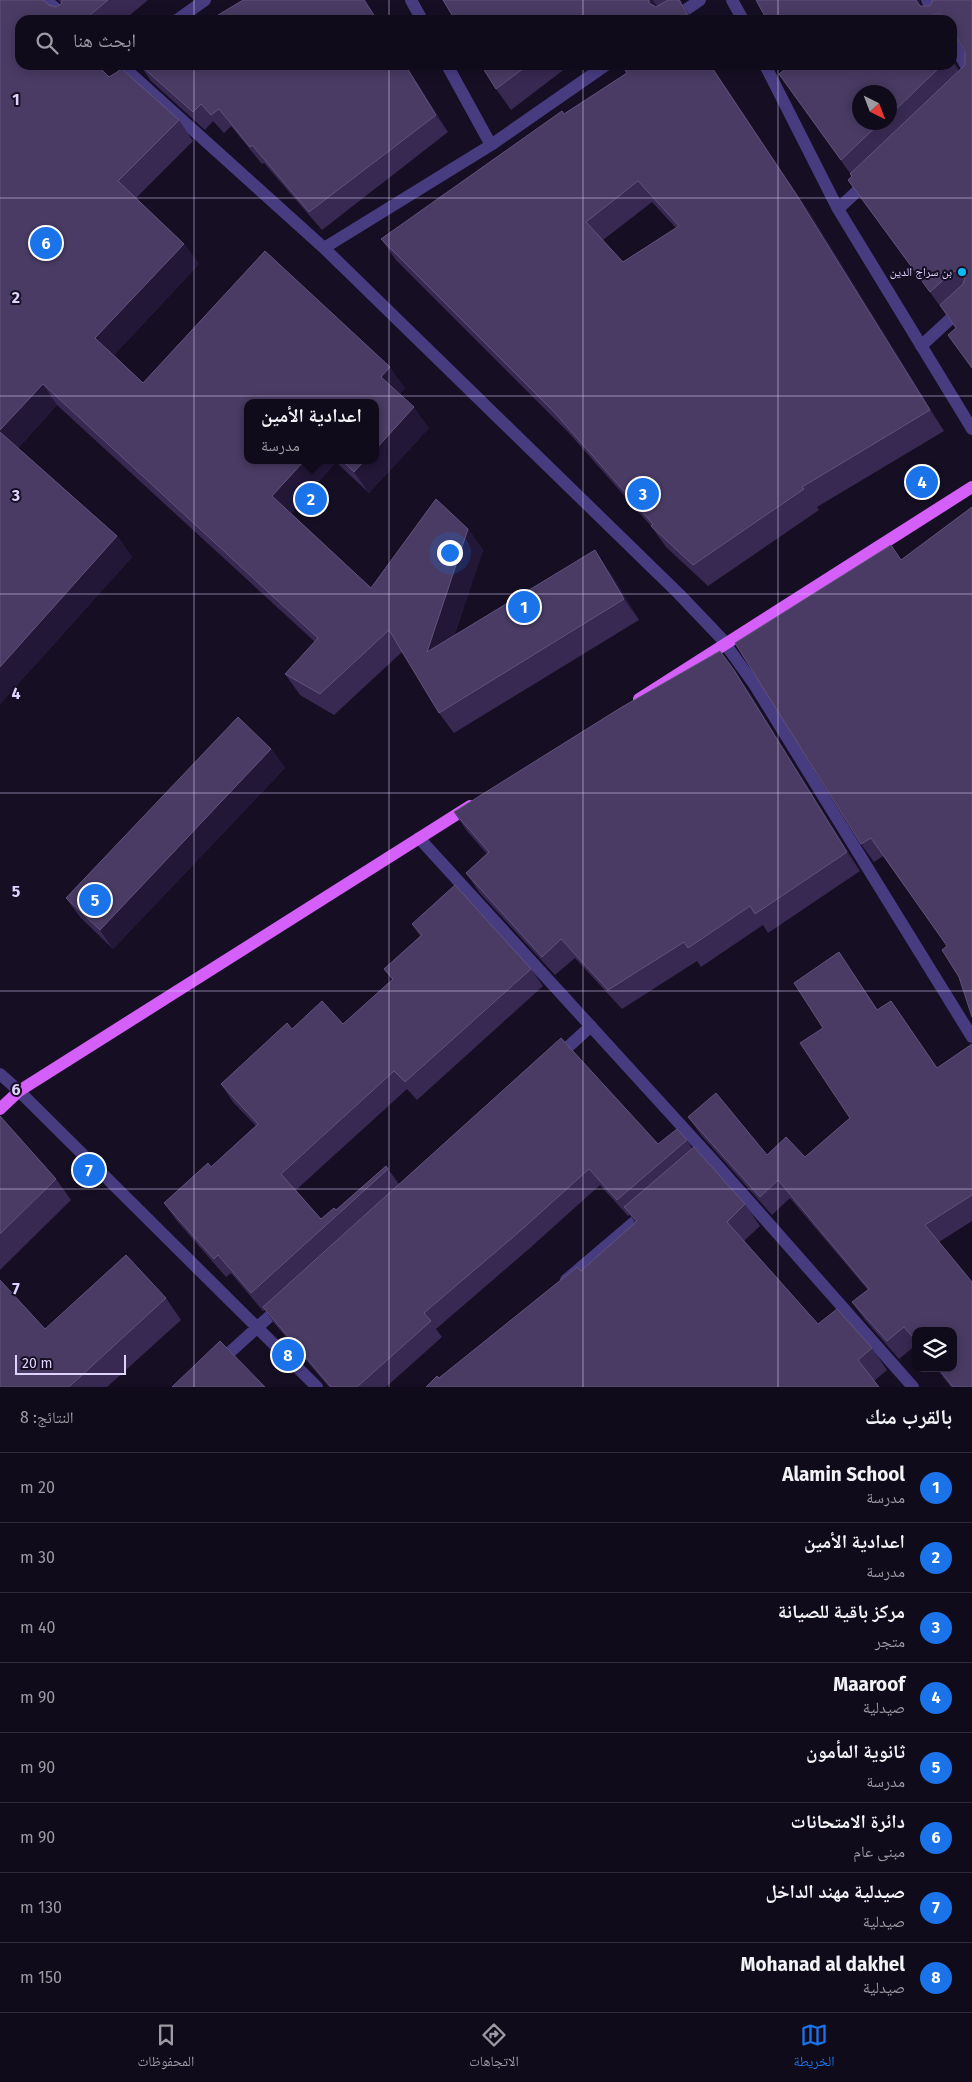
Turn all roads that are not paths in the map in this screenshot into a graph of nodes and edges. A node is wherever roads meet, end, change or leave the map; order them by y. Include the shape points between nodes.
1 (46, 0) edge
2 (205, 0) edge
3 (411, 0) edge
4 (700, 0) edge
5 (732, 0) edge
6 (927, 0) edge
7 (63, 15) edge
8 (184, 15) edge
9 (419, 15) edge
10 (678, 15) edge
11 (740, 15) edge
12 (936, 15) edge
13 (957, 50) edge
14 (127, 70) edge
15 (450, 70) edge
16 (599, 70) edge
17 (768, 70) edge
18 (972, 76) edge
19 (490, 145) junction
20 (880, 170) edge
21 (838, 210) junction
22 (324, 248) junction
23 (972, 299) edge
24 (922, 346) junction
25 (972, 429) edge
26 (972, 487) edge
27 (725, 644) junction
28 (626, 707) edge
29 (477, 801) edge
30 (419, 838) junction
31 (591, 1026) junction
32 (972, 1037) edge
33 (547, 1066) edge
34 (0, 1074) edge
35 (20, 1091) junction
36 (0, 1109) edge
37 (658, 1202) edge
38 (553, 1291) edge
39 (287, 1300) edge
40 (257, 1327) junction
41 (206, 1374) edge
42 (317, 1387) edge
43 (913, 1387) edge

1 - 7 street
2 - 8 street
3 - 9 street
4 - 10 street
5 - 11 street
6 - 12 street
13 - 18 street
14 - 22 street
15 - 19 street
16 - 19 street
17 - 21 street
19 - 22 street
20 - 21 street
21 - 24 street
22 - 27 street via 679,594
23 - 24 street
24 - 25 street
26 - 27 main road
27 - 28 main road
27 - 32 street via 754,684
29 - 30 main road
30 - 31 street
30 - 35 main road
31 - 33 street
31 - 43 street via 706,1160
34 - 35 street
35 - 36 main road
35 - 40 street
37 - 38 street
39 - 40 street
40 - 41 street
40 - 42 street

